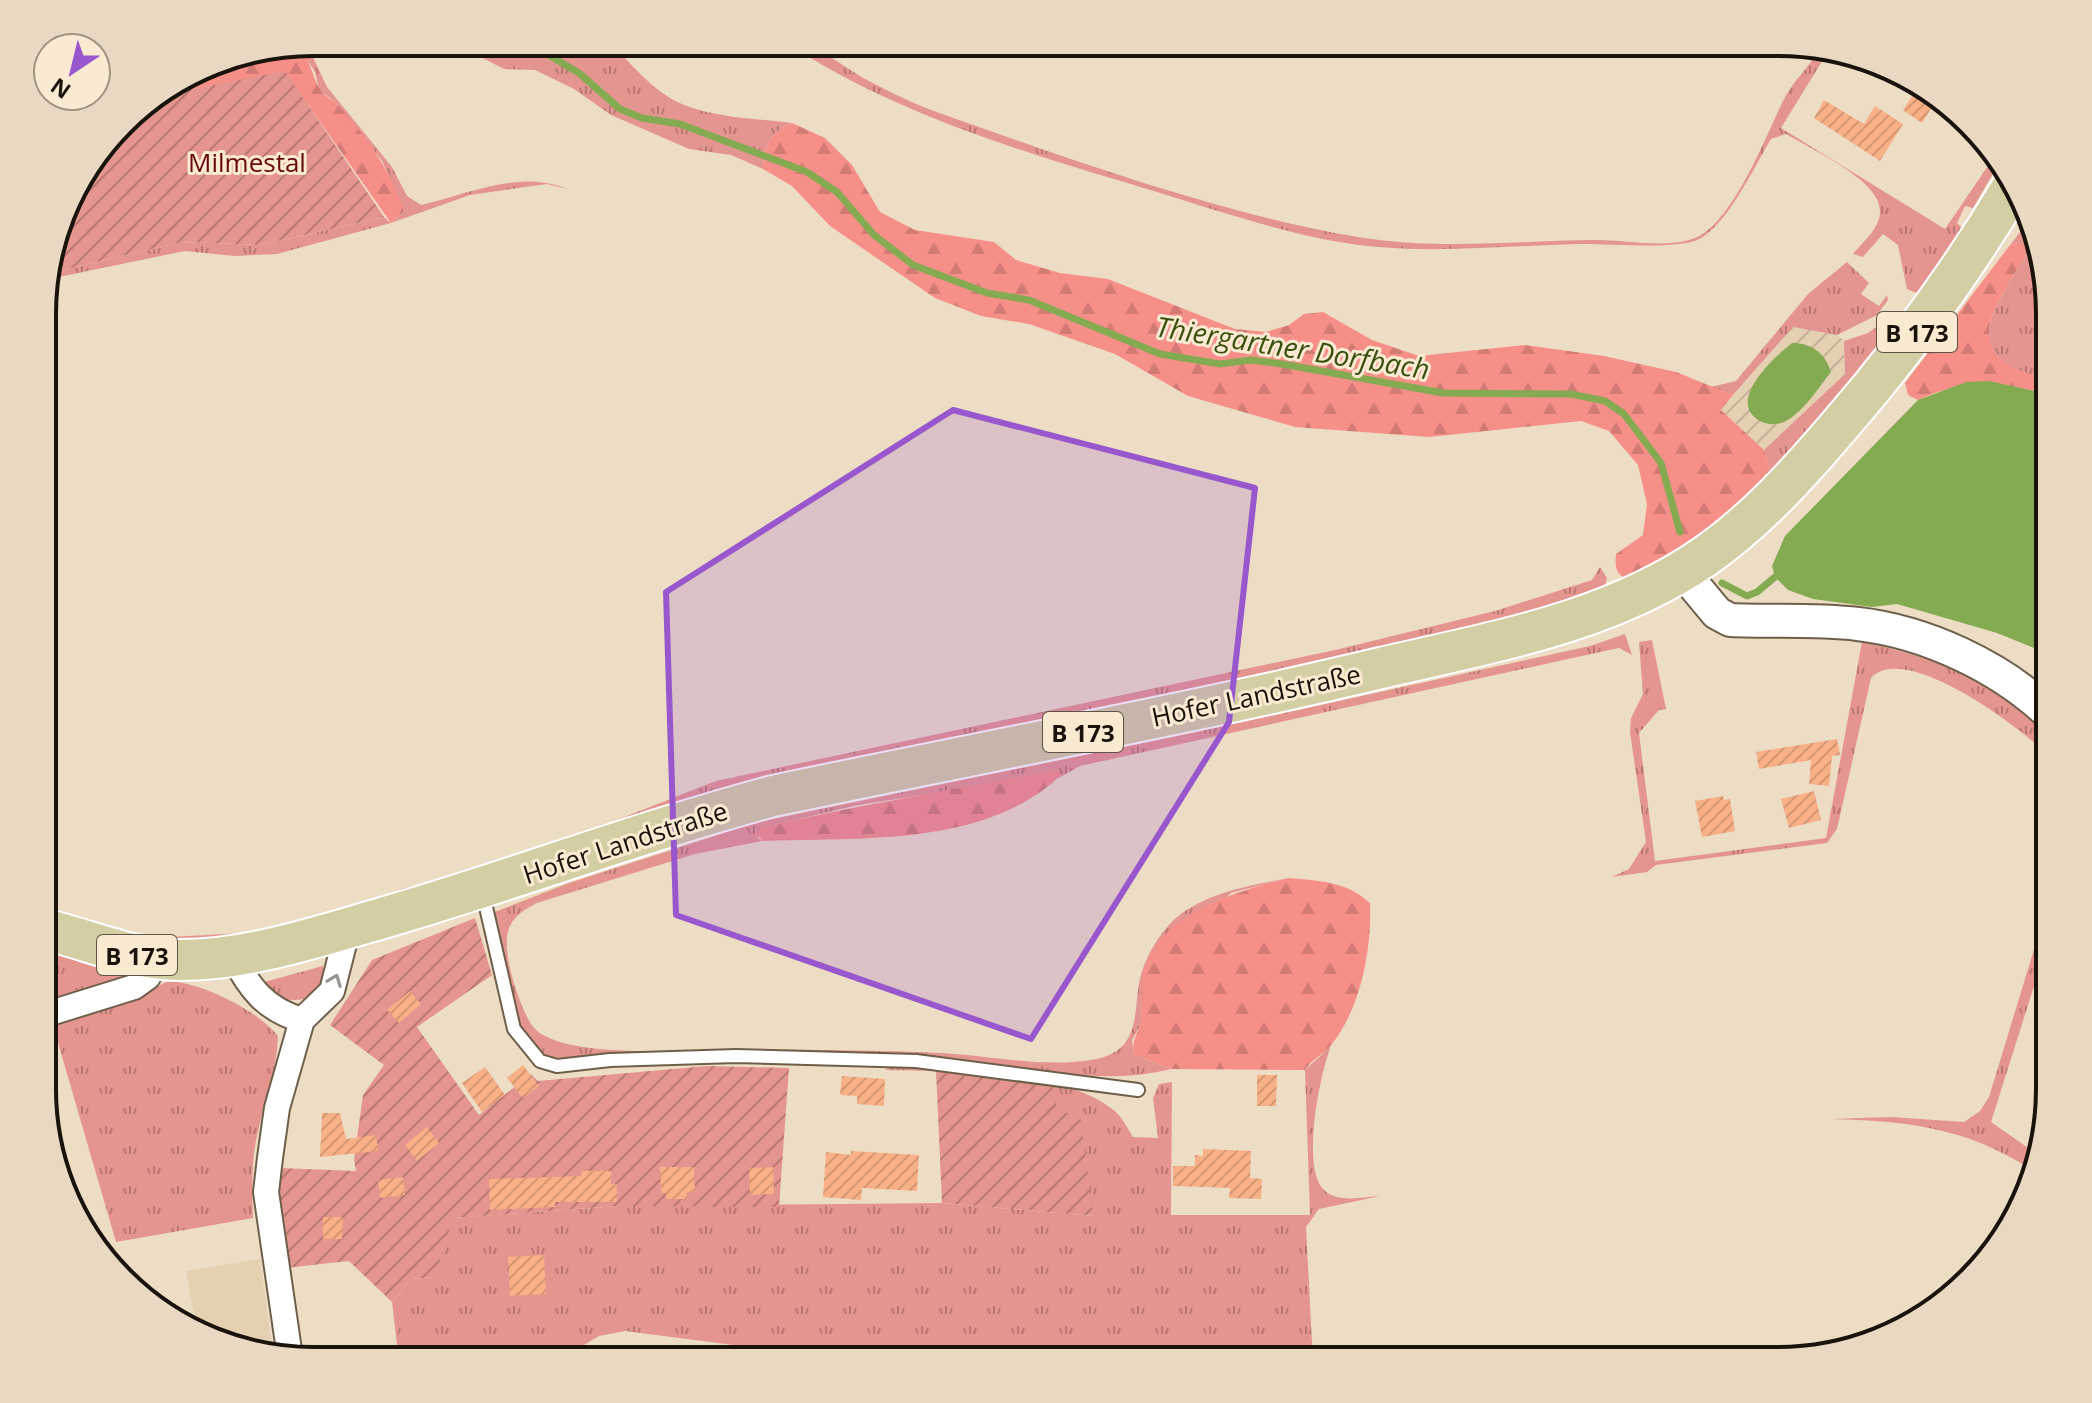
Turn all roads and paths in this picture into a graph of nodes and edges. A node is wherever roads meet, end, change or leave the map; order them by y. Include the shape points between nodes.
1 (2007, 196) edge
2 (1682, 571) junction
3 (2035, 702) edge
4 (482, 889) junction
5 (348, 928) junction
6 (56, 932) edge
7 (233, 956) junction
8 (155, 958) junction
9 (56, 1011) edge
10 (302, 1020) junction
11 (1138, 1090) dead end
12 (288, 1345) edge

1 - 2 main road, Hofer Landstraße / B 173 via 1930,316 1852,411 1767,504
2 - 3 street via 1717,613 1730,620 1832,622 1906,633 2000,675
2 - 4 main road, Hofer Landstraße / B 173 via 1635,596 1536,631 1298,688 773,796 696,816
4 - 5 main road, Hofer Landstraße / B 173
4 - 11 lane via 514,1029 540,1061 557,1066 736,1056 916,1061
5 - 7 main road, Hofer Landstraße / B 173
10 -> 5 street via 332,991
6 - 8 main road, Hofer Landstraße / B 173
7 - 8 main road, Hofer Landstraße / B 173
7 - 10 street via 259,998 277,1012
8 - 9 street via 148,977 134,987
10 - 12 street via 277,1108 266,1192

